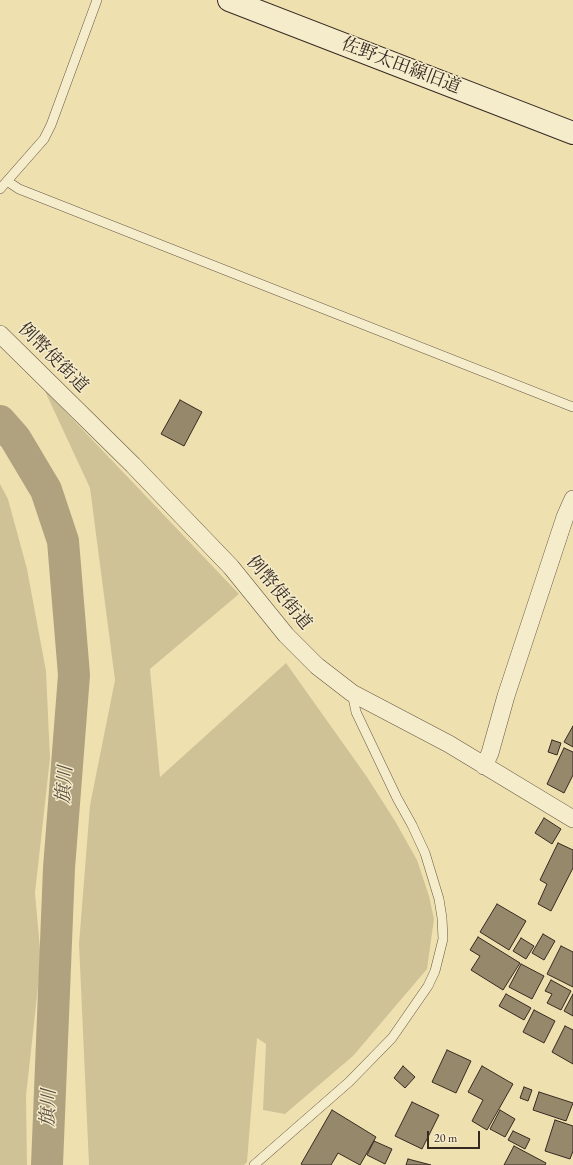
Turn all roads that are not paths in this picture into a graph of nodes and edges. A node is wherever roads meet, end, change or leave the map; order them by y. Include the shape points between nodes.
1 (97, 0) edge
2 (229, 0) edge
3 (573, 133) edge
4 (7, 181) junction
5 (0, 189) edge
6 (0, 334) edge
7 (573, 407) edge
8 (573, 499) edge
9 (352, 693) junction
10 (484, 766) junction
11 (573, 819) edge
12 (257, 1162) edge
13 (268, 1165) edge

1 - 4 lane via 44,140
2 - 3 street, 佐野太田線旧道
4 - 5 lane
4 - 7 lane via 19,189
6 - 9 street, 例幣使街道 via 133,465 230,567 286,635 317,666
8 - 10 street
9 - 10 street, 例幣使街道 via 449,744
9 - 12 lane via 356,712 425,853 439,899 442,940 435,971 428,986 392,1038 349,1082
10 - 11 street, 例幣使街道
12 - 13 lane

